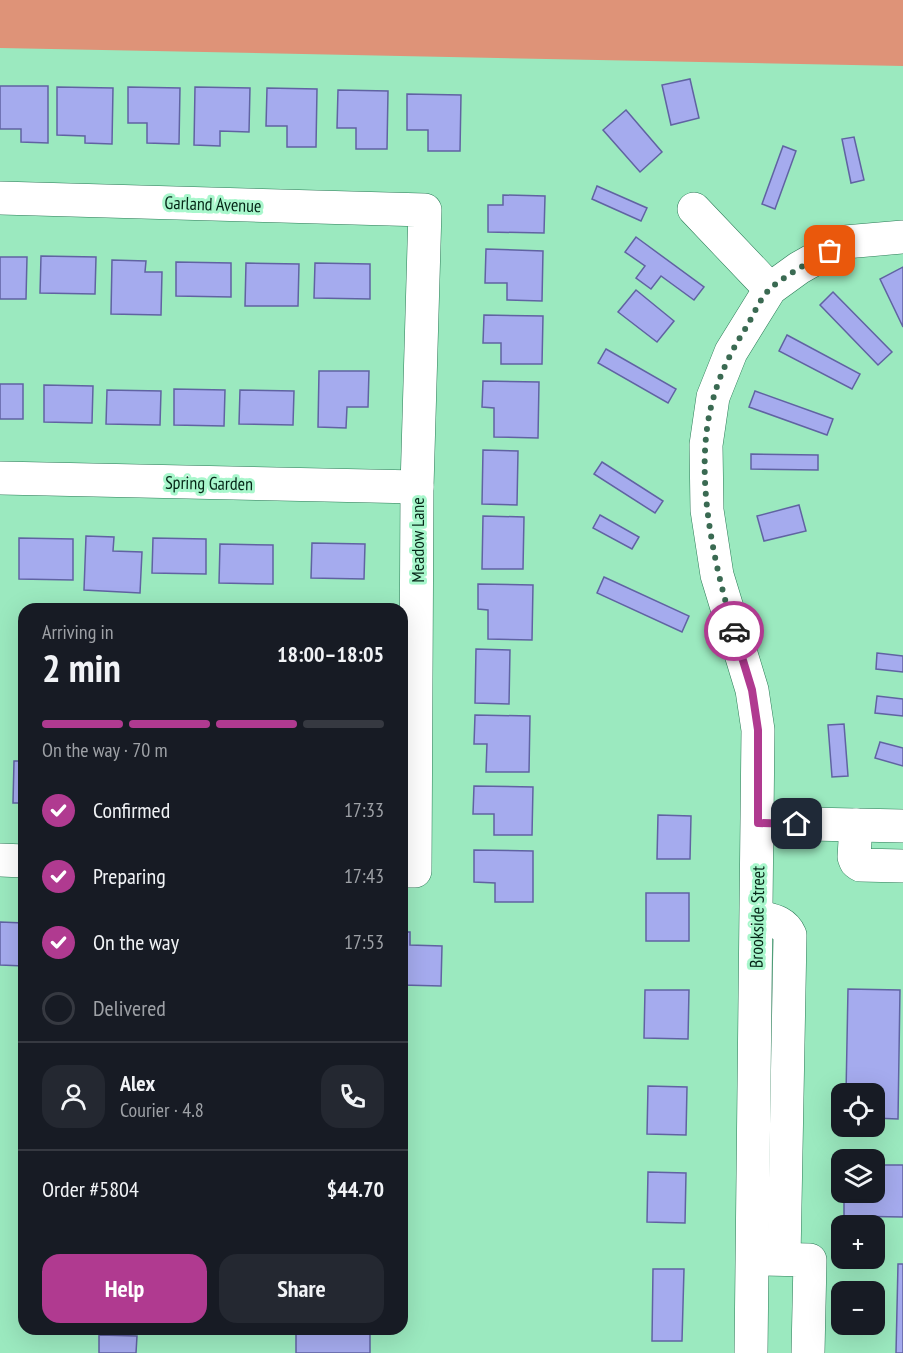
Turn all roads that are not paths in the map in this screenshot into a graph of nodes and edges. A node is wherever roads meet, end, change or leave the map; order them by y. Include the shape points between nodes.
1 (0, 198) edge
2 (694, 208) dead end
3 (425, 210) joint
4 (903, 237) edge
5 (770, 289) junction
6 (0, 478) edge
7 (417, 487) junction
8 (758, 823) junction
9 (856, 825) junction
10 (903, 826) edge
11 (0, 860) edge
12 (18, 861) edge
13 (903, 866) edge
14 (408, 871) edge
15 (768, 1259) junction
16 (751, 1353) edge
17 (808, 1353) edge

1 - 3 street, Garland Avenue
2 - 5 street
3 - 7 street, Meadow Lane
4 - 5 street, Brookside Street via 845,242
5 - 8 street, Brookside Street via 731,352 713,397 705,445 707,510 717,575 752,690 758,730
6 - 7 street, Spring Garden
7 - 14 street, Meadow Lane
8 - 9 street
8 - 15 street, Brookside Street via 757,916
9 - 10 street
9 - 13 street via 856,862
11 - 12 street
15 - 16 street, Brookside Street
15 - 17 street via 810,1260

